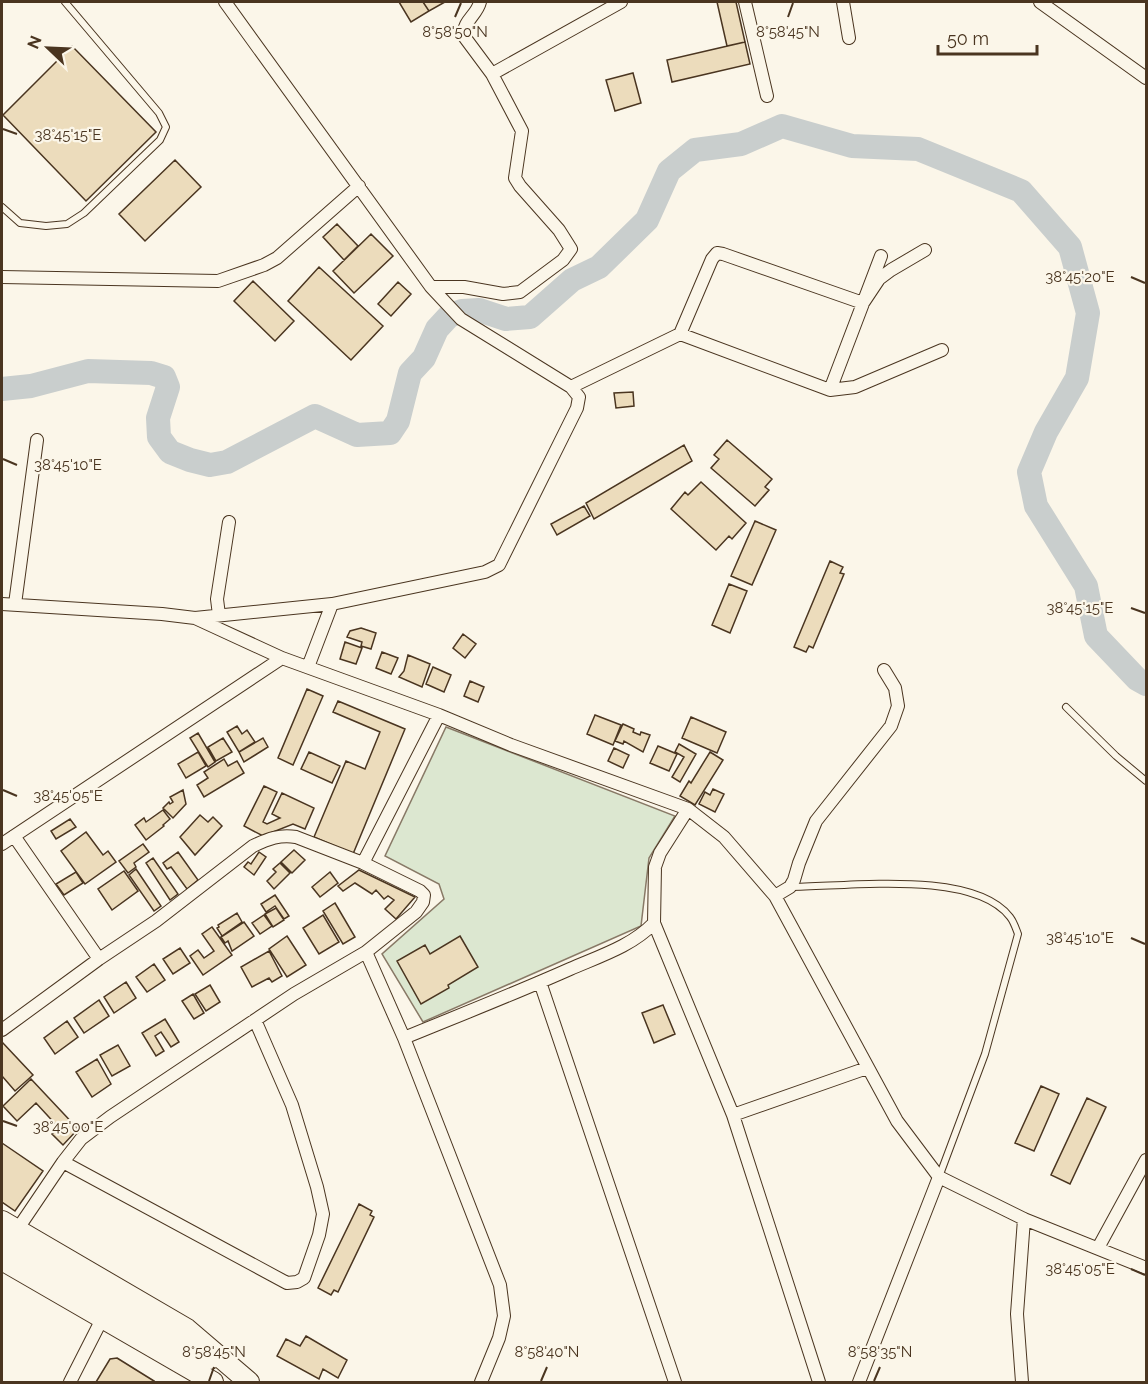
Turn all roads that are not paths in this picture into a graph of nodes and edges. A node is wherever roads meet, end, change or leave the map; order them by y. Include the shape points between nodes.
1 (65, 2) edge
2 (480, 2) edge
3 (621, 2) edge
4 (746, 2) edge
5 (843, 2) edge
6 (1040, 2) edge
7 (231, 3) edge
8 (849, 38) dead end
9 (492, 74) junction
10 (1146, 78) edge
11 (767, 96) dead end
12 (359, 186) junction
13 (2, 207) edge
14 (925, 250) dead end
15 (881, 256) dead end
16 (2, 277) edge
17 (431, 287) junction
18 (862, 303) junction
19 (680, 334) junction
20 (942, 350) dead end
21 (572, 387) junction
22 (830, 390) junction
23 (37, 440) dead end
24 (229, 522) dead end
25 (2, 604) edge
26 (15, 604) junction
27 (332, 604) junction
28 (219, 615) junction
29 (195, 618) junction
30 (282, 658) junction
31 (308, 667) junction
32 (884, 670) dead end
33 (1066, 707) dead end
34 (439, 715) junction
35 (1146, 781) edge
36 (688, 809) junction
37 (14, 836) junction
38 (2, 844) edge
39 (363, 863) junction
40 (790, 887) junction
41 (775, 896) junction
42 (654, 923) junction
43 (366, 952) junction
44 (99, 959) junction
45 (540, 982) junction
46 (255, 1020) junction
47 (2, 1030) edge
48 (404, 1038) junction
49 (867, 1068) junction
50 (733, 1115) junction
51 (1146, 1160) edge
52 (63, 1162) junction
53 (939, 1177) junction
54 (1024, 1219) junction
55 (7, 1231) edge
56 (1098, 1248) junction
57 (2, 1260) edge
58 (1146, 1268) edge
59 (102, 1319) junction
60 (170, 1338) junction
61 (244, 1378) edge
62 (70, 1383) edge
63 (213, 1383) edge
64 (219, 1383) edge
65 (481, 1383) edge
66 (675, 1383) edge
67 (819, 1383) edge
68 (859, 1383) edge
69 (1022, 1383) edge

1 - 13 lane via 159,113 166,128 160,140 84,213 67,224 20,223
2 - 9 street via 463,35
3 - 9 street
4 - 11 street
5 - 8 street
6 - 10 street
7 - 12 street
9 - 17 street via 522,131 515,178 571,249 563,260 520,292
12 - 16 street via 277,258 218,281
12 - 17 street
14 - 18 street via 879,279
15 - 18 street
17 - 21 street via 461,319
18 - 19 street via 717,253
18 - 22 street
19 - 21 street
19 - 22 street
20 - 22 street via 855,387
21 - 27 street via 579,397 577,408 499,566
23 - 26 street
24 - 28 street via 217,598
25 - 26 street
26 - 29 street
27 - 28 street
27 - 31 street
28 - 29 street
29 - 30 street
30 - 31 street
30 - 37 street
31 - 34 street
32 - 40 street via 895,688 898,706 891,726 816,821
33 - 35 lane
34 - 36 street
34 - 39 street
36 - 41 street via 724,837
36 - 42 street via 655,867
37 - 38 street
37 - 44 street
39 - 43 street via 424,895 416,912
39 - 44 street via 296,837 268,839
40 - 41 street
40 - 53 lane via 915,883 969,891 1012,919 1018,934 985,1054
41 - 49 street
42 - 45 street via 643,935 620,947
42 - 50 street
43 - 46 street
43 - 48 street
44 - 47 street
45 - 48 street
45 - 66 street
46 - 52 street via 110,1117 81,1139
46 - 52 street via 292,1105 317,1187 322,1215 304,1278 287,1283
48 - 65 street via 500,1285 504,1316
49 - 50 street
49 - 53 street via 897,1121
50 - 67 street
51 - 56 street
52 - 55 street
53 - 54 street
53 - 68 street
54 - 56 street
54 - 69 street via 1017,1314
55 - 60 main road
55 - 61 main road via 187,1329
56 - 58 street
57 - 59 main road
59 - 62 street
59 - 63 main road
60 - 61 main road
60 - 64 main road

